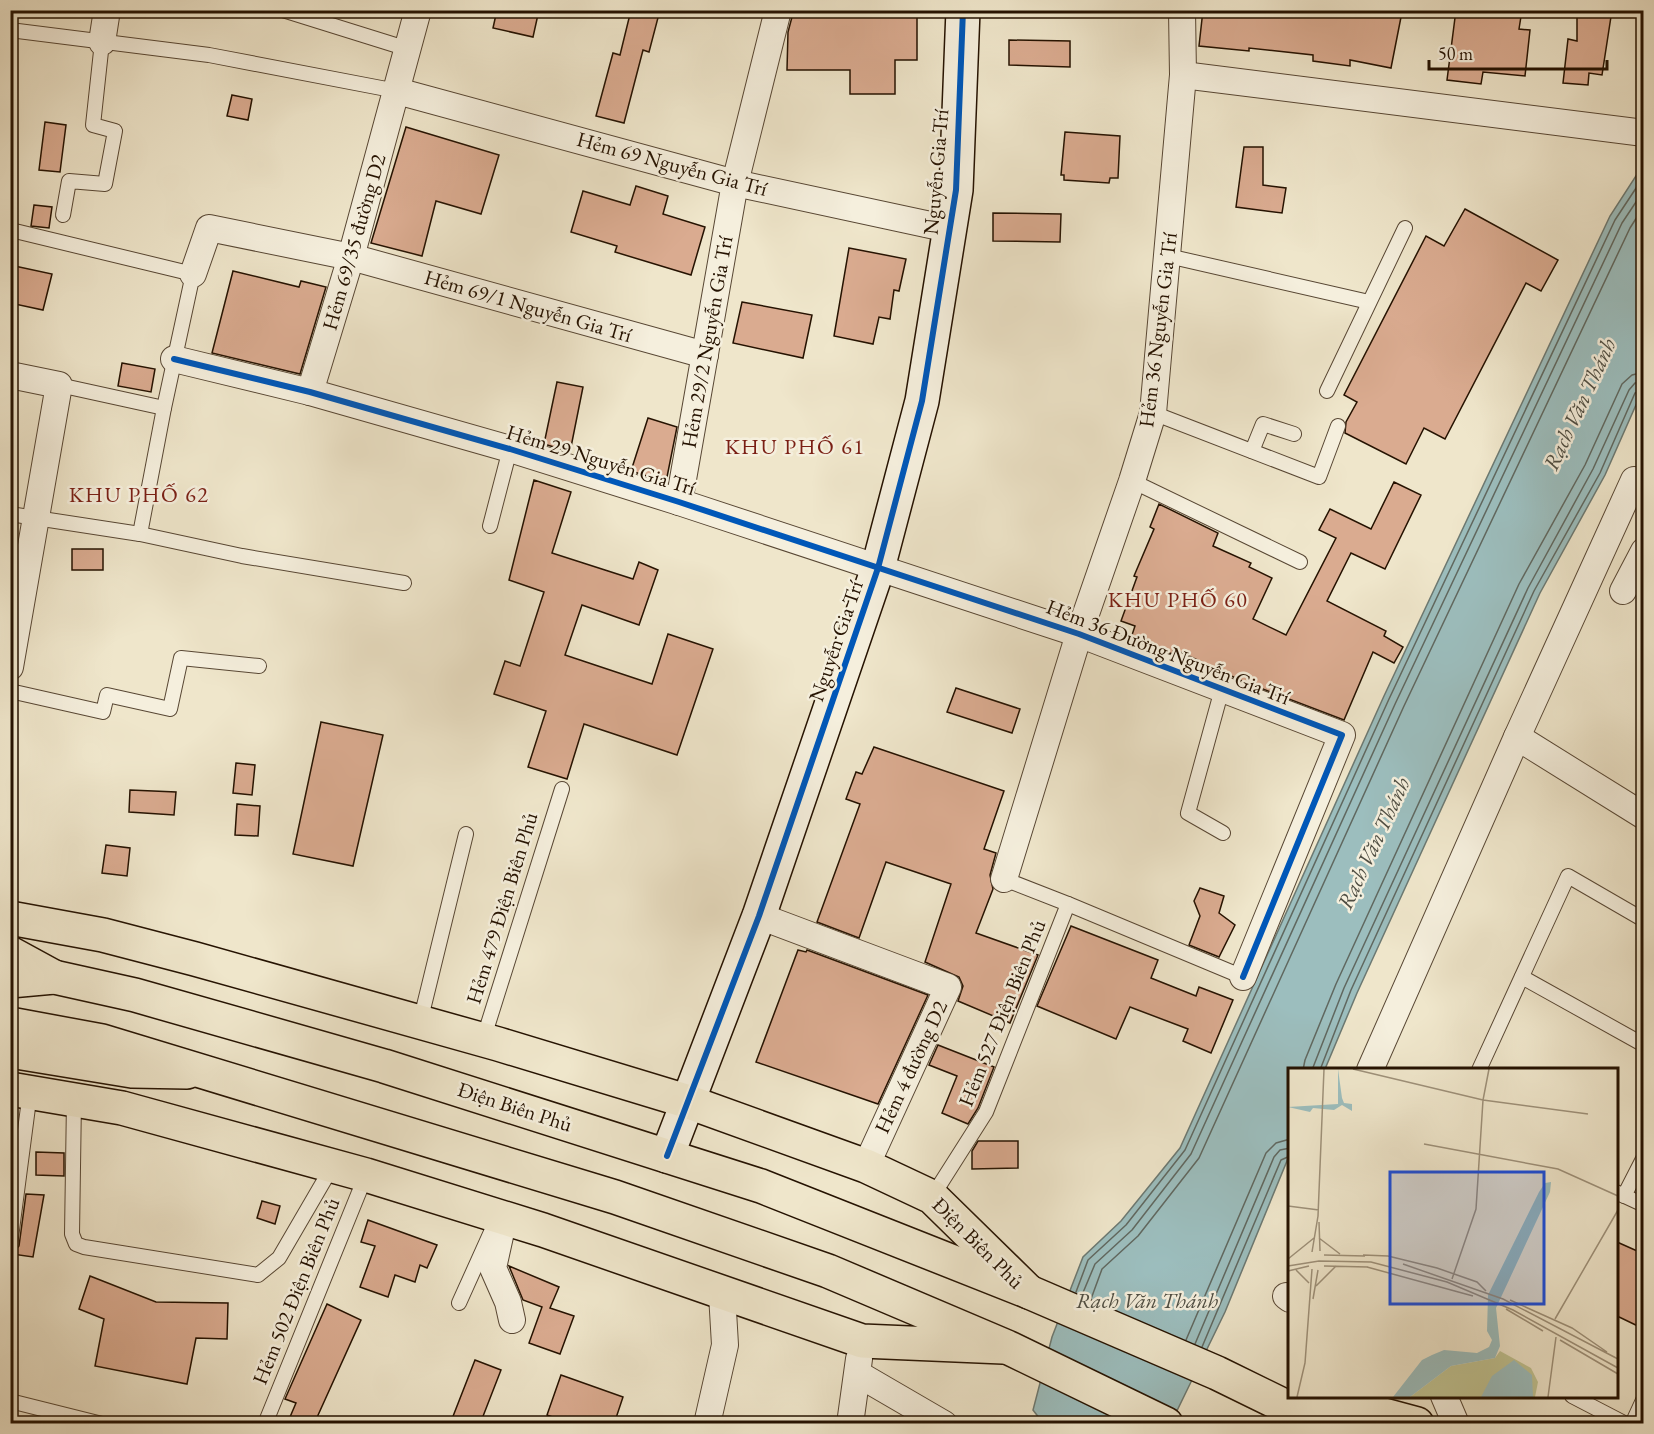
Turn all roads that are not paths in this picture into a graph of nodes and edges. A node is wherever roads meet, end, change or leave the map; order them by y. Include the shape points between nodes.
1 (107, 10) edge
2 (284, 10) edge
3 (418, 10) edge
4 (778, 10) edge
5 (963, 10) edge
6 (1182, 10) edge
7 (10, 30) edge
8 (102, 42) junction
9 (408, 49) junction
10 (1183, 75) junction
11 (397, 91) junction
12 (1644, 133) edge
13 (735, 183) junction
14 (63, 215) dead end
15 (1405, 228) dead end
16 (949, 229) junction
17 (15, 231) dead end
18 (1168, 256) junction
19 (351, 257) junction
20 (193, 274) junction
21 (1370, 302) junction
22 (705, 355) junction
23 (174, 359) junction
24 (10, 375) edge
25 (59, 385) junction
26 (1327, 391) dead end
27 (310, 392) junction
28 (164, 408) junction
29 (1153, 413) junction
30 (1338, 426) dead end
31 (1294, 434) dead end
32 (510, 449) junction
33 (1252, 451) junction
34 (1634, 480) dead end
35 (1132, 481) junction
36 (679, 502) junction
37 (10, 514) edge
38 (36, 519) junction
39 (490, 526) dead end
40 (140, 534) junction
41 (1644, 551) edge
42 (1300, 562) dead end
43 (878, 568) junction
44 (404, 583) dead end
45 (1623, 591) dead end
46 (1079, 633) junction
47 (259, 666) dead end
48 (10, 667) edge
49 (1222, 689) junction
50 (10, 691) edge
51 (1644, 733) edge
52 (1516, 737) junction
53 (1644, 746) edge
54 (562, 789) dead end
55 (1644, 816) edge
56 (1223, 833) dead end
57 (466, 834) dead end
58 (1004, 879) joint
59 (1068, 904) junction
60 (759, 916) junction
61 (10, 918) edge
62 (1644, 920) edge
63 (10, 953) edge
64 (54, 977) junction
65 (1243, 977) joint
66 (1522, 977) junction
67 (10, 981) edge
68 (420, 1022) junction
69 (24, 1026) edge
70 (483, 1040) junction
71 (1644, 1045) edge
72 (10, 1052) edge
73 (1371, 1068) edge
74 (1480, 1068) edge
75 (198, 1072) junction
76 (20, 1091) edge
77 (74, 1100) junction
78 (686, 1101) junction
79 (667, 1156) junction
80 (1644, 1157) edge
81 (332, 1166) junction
82 (866, 1166) junction
83 (366, 1175) junction
84 (1620, 1194) edge
85 (932, 1197) junction
86 (1644, 1205) edge
87 (501, 1217) junction
88 (10, 1245) edge
89 (1029, 1292) junction
90 (722, 1294) junction
91 (459, 1303) dead end
92 (512, 1320) dead end
93 (862, 1341) junction
94 (1007, 1347) junction
95 (1217, 1372) junction
96 (858, 1374) junction
97 (1288, 1390) edge
98 (1320, 1398) edge
99 (1445, 1398) edge
100 (1576, 1398) edge
101 (10, 1401) edge
102 (1642, 1404) edge
103 (102, 1424) edge
104 (265, 1424) edge
105 (707, 1424) edge
106 (850, 1424) edge
107 (944, 1424) edge
108 (1166, 1424) edge
109 (1321, 1424) edge
110 (1418, 1424) edge
111 (1456, 1424) edge
112 (1626, 1424) edge
113 (1632, 1424) edge

1 - 8 street
2 - 9 lane
3 - 9 street, Hẻm 69/35 đường D2
4 - 13 street, Hẻm 29/2 Nguyễn Gia Trí
5 - 16 street, Nguyễn Gia Trí via 956,190
6 - 10 street, Hẻm 36 Nguyễn Gia Trí
7 - 8 lane
8 - 11 lane via 209,56
8 - 14 lane via 93,125 115,131 105,184 69,181
9 - 11 street, Hẻm 69/35 đường D2
10 - 12 street
10 - 18 street, Hẻm 36 Nguyễn Gia Trí
11 - 13 street, Hẻm 69 Nguyễn Gia Trí
11 - 19 street, Hẻm 69/35 đường D2
13 - 16 street, Hẻm 69 Nguyễn Gia Trí
13 - 22 street, Hẻm 29/2 Nguyễn Gia Trí
15 - 21 lane
16 - 43 street, Nguyễn Gia Trí via 922,401
17 - 20 lane
18 - 21 lane
18 - 29 street, Hẻm 36 Nguyễn Gia Trí
19 - 20 street, Hẻm 69/1 Nguyễn Gia Trí via 209,228
19 - 22 street, Hẻm 69/1 Nguyễn Gia Trí
19 - 27 street, Hẻm 69/35 đường D2
20 - 23 lane
21 - 26 lane
22 - 36 street, Hẻm 29/2 Nguyễn Gia Trí
23 - 27 street, Hẻm 29 Nguyễn Gia Trí
23 - 28 lane
24 - 25 street
25 - 28 lane
25 - 38 street
27 - 32 street, Hẻm 29 Nguyễn Gia Trí
28 - 40 lane
29 - 33 lane
29 - 35 street, Hẻm 36 Nguyễn Gia Trí
30 - 33 lane via 1319,477
31 - 33 lane via 1263,424
32 - 36 street, Hẻm 29 Nguyễn Gia Trí
32 - 39 lane
34 - 52 street
35 - 42 lane
35 - 46 street, Hẻm 36 Nguyễn Gia Trí
36 - 43 street, Hẻm 29 Nguyễn Gia Trí
37 - 38 lane
38 - 40 lane
38 - 48 street
40 - 44 lane
41 - 45 street
43 - 46 street, Hẻm 36 Đường Nguyễn Gia Trí
43 - 60 street, Nguyễn Gia Trí
46 - 49 street, Hẻm 36 Đường Nguyễn Gia Trí
46 - 58 street, Hẻm 36 Nguyễn Gia Trí
47 - 50 lane via 181,658 170,709 107,695 103,712
49 - 56 lane via 1188,813
49 - 65 street, Hẻm 36 Đường Nguyễn Gia Trí via 1342,735
51 - 53 lane
52 - 55 street
52 - 73 street
54 - 70 lane, Hẻm 479 Điện Biên Phủ
57 - 68 lane
58 - 59 lane, Hẻm 527 Điện Biên Phủ
59 - 65 lane, Hẻm 527 Điện Biên Phủ
59 - 85 lane, Hẻm 527 Điện Biên Phủ via 986,1112
60 - 78 street, Nguyễn Gia Trí
60 - 82 street, Hẻm 4 đường D2 via 948,987
61 - 68 main road, Điện Biên Phủ via 103,935
62 - 66 lane via 1568,876
63 - 64 main road, Điện Biên Phủ
64 - 67 main road
64 - 79 main road, Điện Biên Phủ via 135,994 384,1066
66 - 71 lane
66 - 74 lane
68 - 70 main road, Điện Biên Phủ
69 - 75 main road via 102,1041
70 - 78 main road, Điện Biên Phủ
72 - 75 main road via 132,1071
75 - 94 main road via 615,1197 828,1271
76 - 77 main road
76 - 88 lane
77 - 81 main road via 122,1108
77 - 81 lane via 72,1234 76,1244 84,1247 258,1275 279,1258
78 - 79 street, Nguyễn Gia Trí
78 - 82 main road, Điện Biên Phủ
79 - 89 main road, Điện Biên Phủ via 760,1185
80 - 84 lane
81 - 83 main road
82 - 85 main road, Điện Biên Phủ
83 - 87 main road
83 - 104 lane, Hẻm 502 Điện Biên Phủ
84 - 86 lane
85 - 89 main road, Điện Biên Phủ
87 - 90 main road
87 - 91 lane
87 - 92 street via 493,1268
89 - 95 main road
90 - 93 main road
90 - 105 street via 725,1344
93 - 94 main road
93 - 96 street
94 - 108 main road
95 - 97 main road
95 - 109 main road
96 - 106 street
96 - 107 street
98 - 110 main road
99 - 111 street
100 - 112 lane
101 - 103 lane
102 - 113 lane

